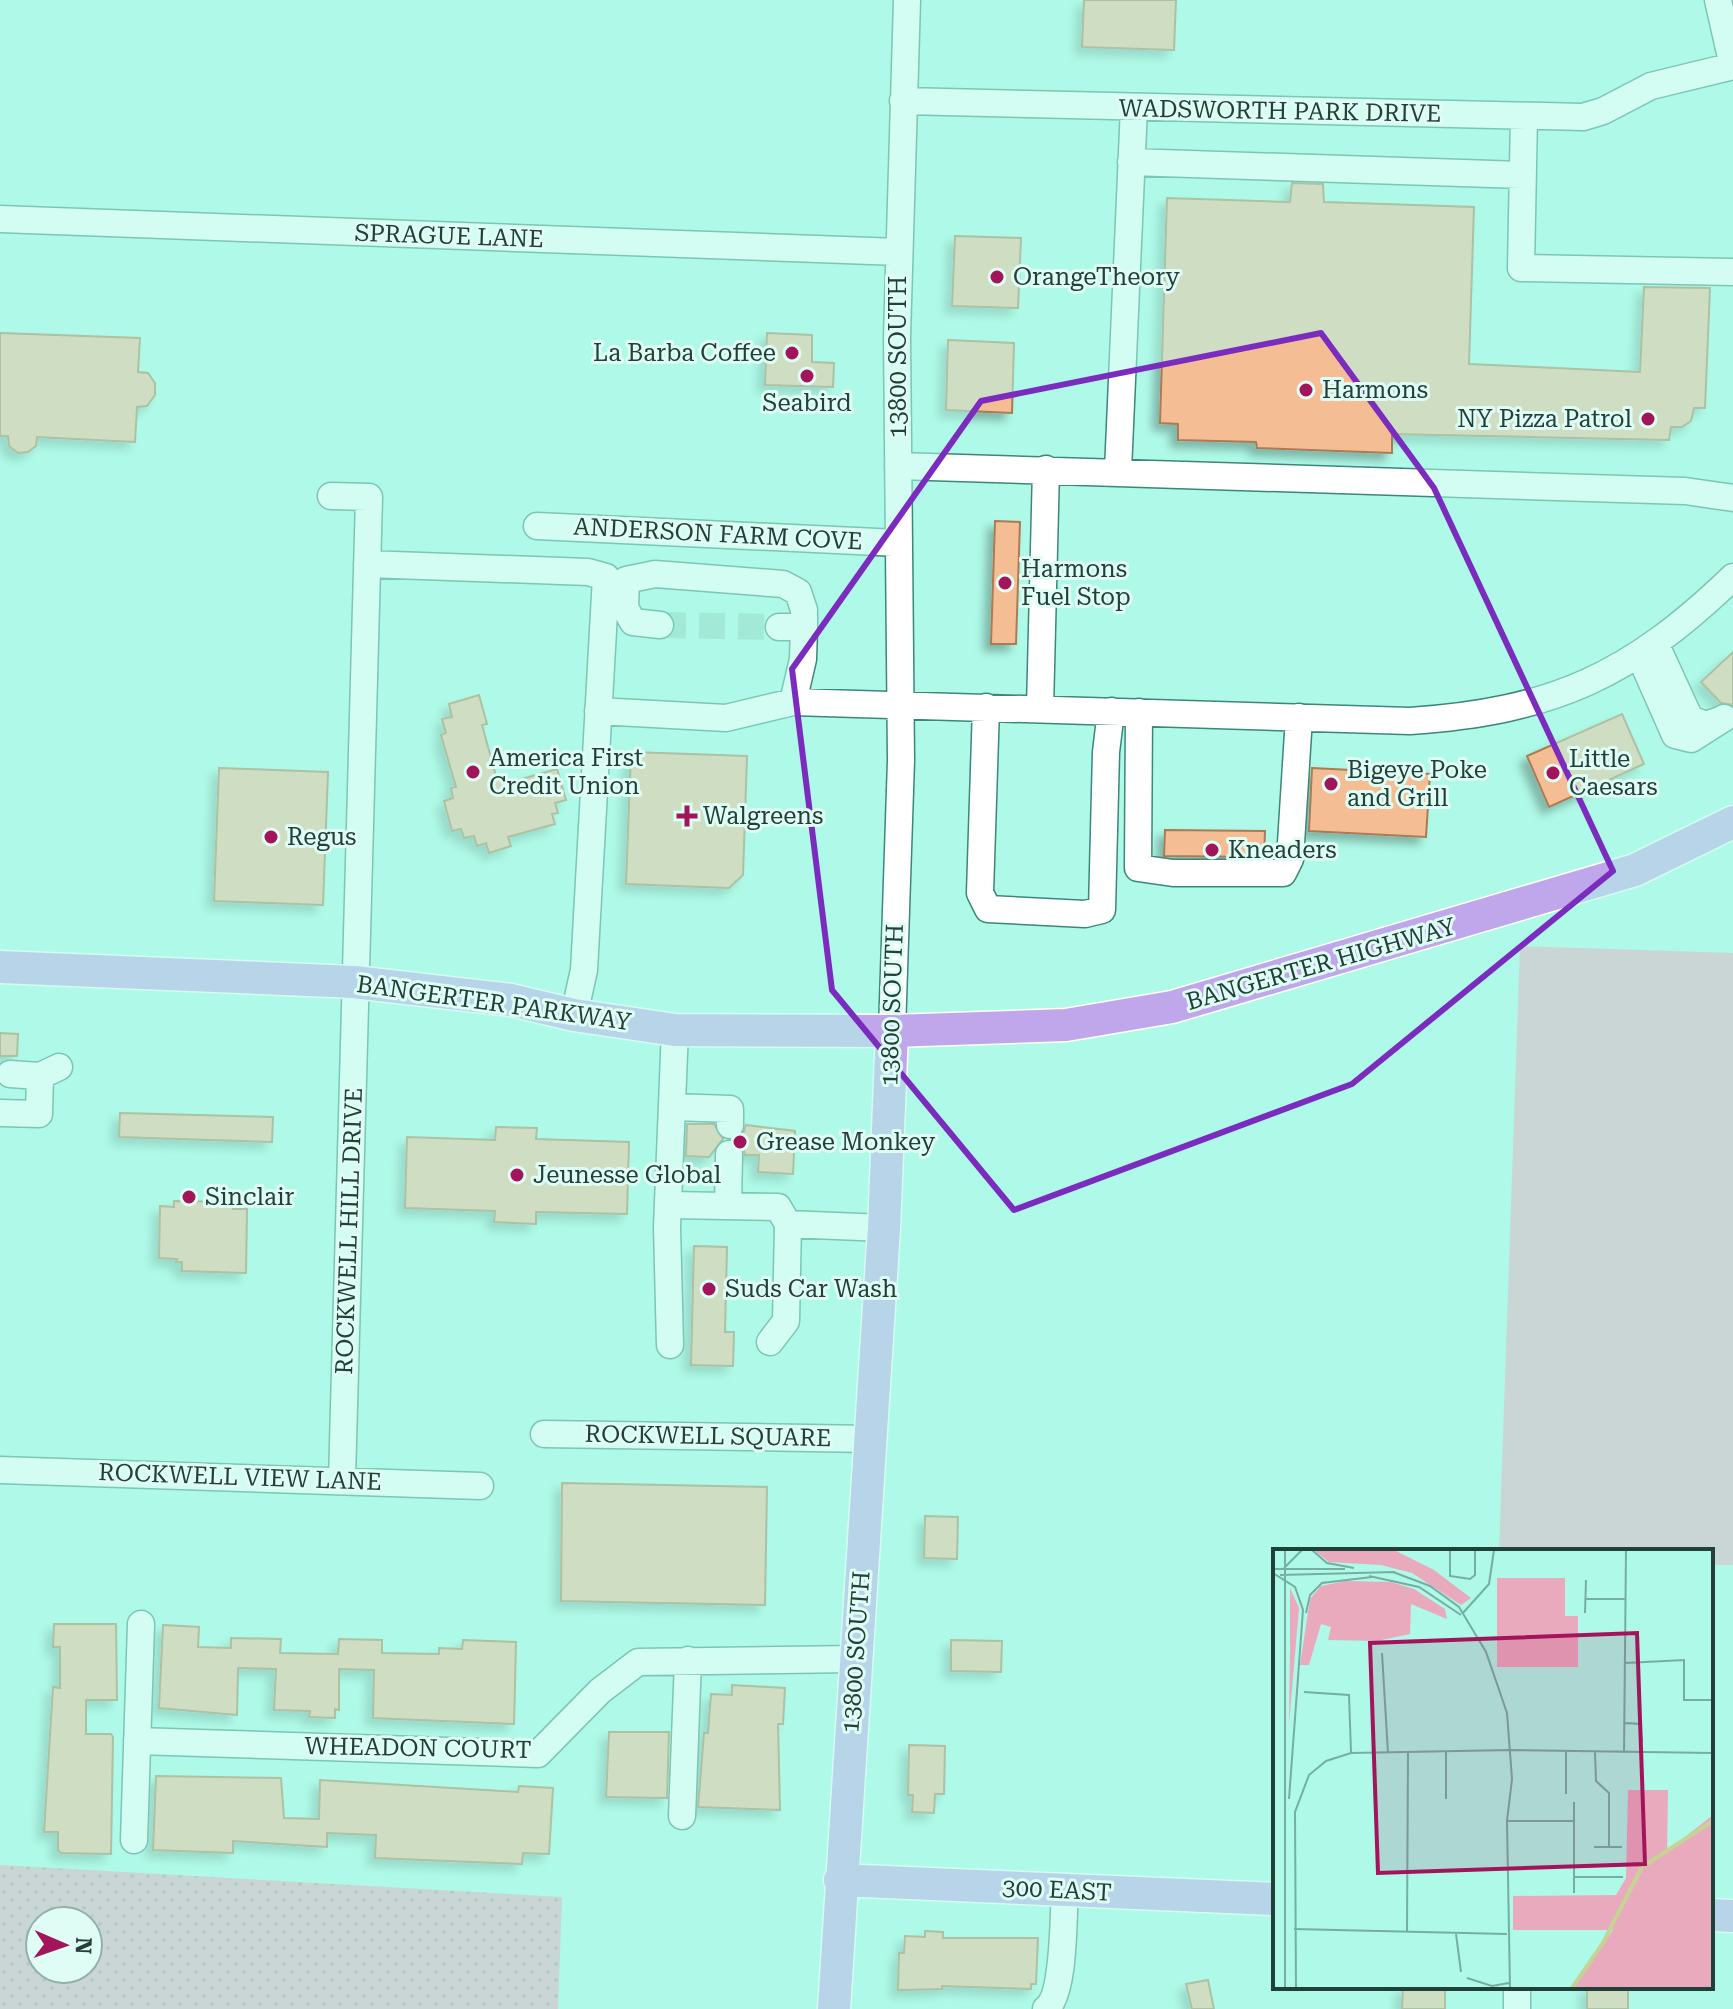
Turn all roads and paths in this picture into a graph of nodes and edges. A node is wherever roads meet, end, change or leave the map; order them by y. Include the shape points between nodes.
1 (907, 0) edge
2 (1718, 0) edge
3 (1733, 67) edge
4 (903, 101) junction
5 (1134, 107) junction
6 (1524, 116) junction
7 (1131, 162) junction
8 (1522, 175) junction
9 (0, 219) edge
10 (899, 252) junction
11 (1733, 272) edge
12 (898, 466) junction
13 (1046, 469) junction
14 (1118, 471) junction
15 (331, 496) dead end
16 (1733, 498) edge
17 (537, 526) dead end
18 (898, 543) junction
19 (367, 564) junction
20 (1733, 577) edge
21 (616, 578) junction
22 (660, 625) tunnel mouth
23 (1648, 651) junction
24 (793, 702) junction
25 (899, 704) junction
26 (986, 707) junction
27 (1040, 708) junction
28 (598, 711) junction
29 (1111, 711) junction
30 (1139, 712) junction
31 (1729, 714) edge
32 (1299, 717) junction
33 (1733, 822) edge
34 (0, 967) edge
35 (354, 982) junction
36 (574, 1015) junction
37 (675, 1030) junction
38 (892, 1031) junction
39 (10, 1074) dead end
40 (673, 1107) junction
41 (0, 1113) edge
42 (730, 1125) dead end
43 (729, 1154) dead end
44 (671, 1205) junction
45 (728, 1206) junction
46 (788, 1224) junction
47 (884, 1228) junction
48 (770, 1342) dead end
49 (670, 1345) dead end
50 (544, 1434) dead end
51 (871, 1439) junction
52 (0, 1470) edge
53 (342, 1480) junction
54 (480, 1486) dead end
55 (141, 1624) dead end
56 (855, 1659) junction
57 (688, 1660) junction
58 (137, 1741) junction
59 (682, 1816) dead end
60 (134, 1840) dead end
61 (840, 1880) junction
62 (1065, 1890) junction
63 (1273, 1899) edge
64 (1713, 1915) edge
65 (1733, 1916) edge
66 (834, 2009) edge
67 (1046, 2009) edge

1 - 4 street, 13800 SOUTH
2 - 3 street
3 - 6 street, WADSWORTH PARK DRIVE via 1651,86 1583,117
4 - 5 street, WADSWORTH PARK DRIVE
4 - 10 street, 13800 SOUTH
5 - 6 street, WADSWORTH PARK DRIVE
5 - 7 street
6 - 8 street
7 - 8 street
7 - 14 street
8 - 11 street via 1521,268
9 - 10 street, SPRAGUE LANE
10 - 12 street, 13800 SOUTH
12 - 13 street
12 - 18 street, 13800 SOUTH
13 - 14 street
13 - 27 street
14 - 16 street via 1685,491
15 - 19 street, ROCKWELL HILL DRIVE via 369,497
17 - 18 street, ANDERSON FARM COVE
18 - 25 street, 13800 SOUTH
19 - 21 street via 588,572
19 - 35 street, ROCKWELL HILL DRIVE
20 - 23 street
21 - 22 street via 633,622
21 - 24 street via 655,574 783,584 798,592 804,610 792,627 803,659
21 - 28 street
23 - 31 street via 1690,719 1706,725
23 - 32 street via 1535,703 1473,717
24 - 25 street
24 - 28 street via 726,718
25 - 26 street
25 - 38 street, 13800 SOUTH
26 - 27 street
26 - 29 street via 980,893 988,909 1085,914 1102,910
27 - 29 street
28 - 36 street via 584,970
29 - 30 street
30 - 32 street
30 - 32 street via 1138,868 1173,873 1283,873 1290,859
33 - 38 main road, BANGERTER HIGHWAY via 1635,870 1172,1007 1066,1025
34 - 35 main road, BANGERTER PARKWAY
35 - 36 main road, BANGERTER PARKWAY via 511,1000
35 - 53 street, ROCKWELL HILL DRIVE
36 - 37 main road, BANGERTER PARKWAY
37 - 38 main road, BANGERTER PARKWAY
37 - 40 street
38 - 47 main road, 13800 SOUTH
39 - 41 street via 49,1071 39,1114
40 - 42 street via 730,1109
40 - 44 street
43 - 45 street
44 - 45 street
44 - 49 street
45 - 46 street via 778,1207
46 - 47 street
46 - 48 street via 786,1321
47 - 51 main road, 13800 SOUTH
50 - 51 street, ROCKWELL SQUARE
51 - 56 main road, 13800 SOUTH
52 - 53 street, ROCKWELL VIEW LANE
53 - 54 street, ROCKWELL VIEW LANE
55 - 58 street
56 - 57 street, WHEADON COURT
56 - 61 main road, 13800 SOUTH
57 - 58 street, WHEADON COURT via 638,1662 600,1691 538,1754
57 - 59 street
58 - 60 street
61 - 62 main road, 300 EAST
61 - 66 main road, 13800 SOUTH
62 - 63 main road, 300 EAST
62 - 67 street via 1059,1977
64 - 65 main road

